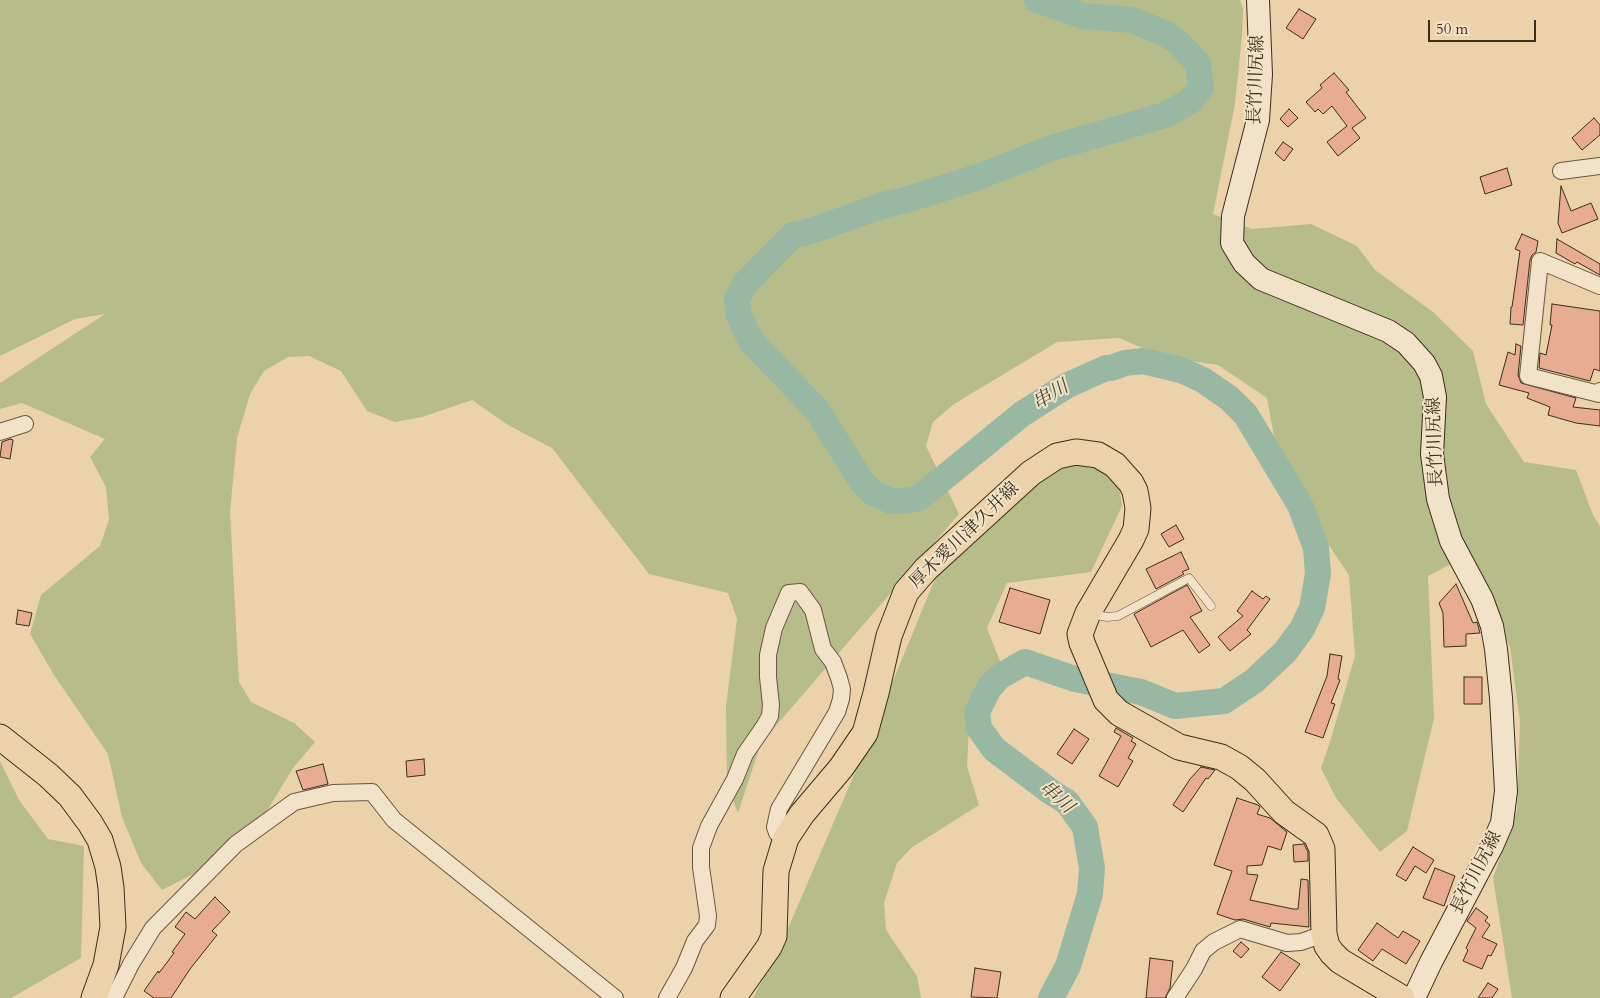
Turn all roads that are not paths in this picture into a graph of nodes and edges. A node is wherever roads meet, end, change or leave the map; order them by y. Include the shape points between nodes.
1 (1258, 0) edge
2 (1600, 166) edge
3 (1561, 171) dead end
4 (1600, 286) edge
5 (1600, 391) edge
6 (25, 424) dead end
7 (0, 432) edge
8 (1211, 606) dead end
9 (1088, 613) junction
10 (0, 736) edge
11 (786, 838) junction
12 (1324, 934) junction
13 (94, 998) edge
14 (114, 998) edge
15 (615, 998) edge
16 (667, 998) edge
17 (733, 998) edge
18 (1175, 998) edge
19 (1402, 998) edge
20 (1414, 998) edge

1 - 20 main road, 長竹川尻線 via 1261,74 1258,120 1233,216 1232,243 1244,263 1261,279 1388,331 1406,343 1424,363 1431,376 1435,397 1432,454 1438,499 1451,541 1486,609 1498,658 1506,791 1502,823
2 - 3 street
4 - 5 street via 1540,261 1528,376 1599,394
6 - 7 street
8 - 9 lane via 1189,578 1118,616
9 - 11 main road, 厚木愛川津久井線 via 1136,529 1137,503 1131,483 1115,465 1098,455 1065,453 1048,460 1032,473 926,569 906,592 889,636 865,733
9 - 12 main road, 厚木愛川津久井線 via 1080,634 1082,644 1106,700 1119,713 1179,747 1221,757 1239,767 1284,812 1316,835 1323,854
10 - 13 main road via 70,796 100,840 108,867 113,927 106,964
11 - 16 street via 775,828 779,809 837,712 842,689 833,662 823,649 813,610 800,592 789,593 774,628 768,655 770,716 744,754 701,848 707,925 695,941
11 - 17 main road, 厚木愛川津久井線 via 776,870 774,936
12 - 18 street via 1286,943 1240,929 1202,951
12 - 19 main road via 1327,946 1337,958
14 - 15 street via 154,928 236,844 294,802 333,793 372,792 394,820

